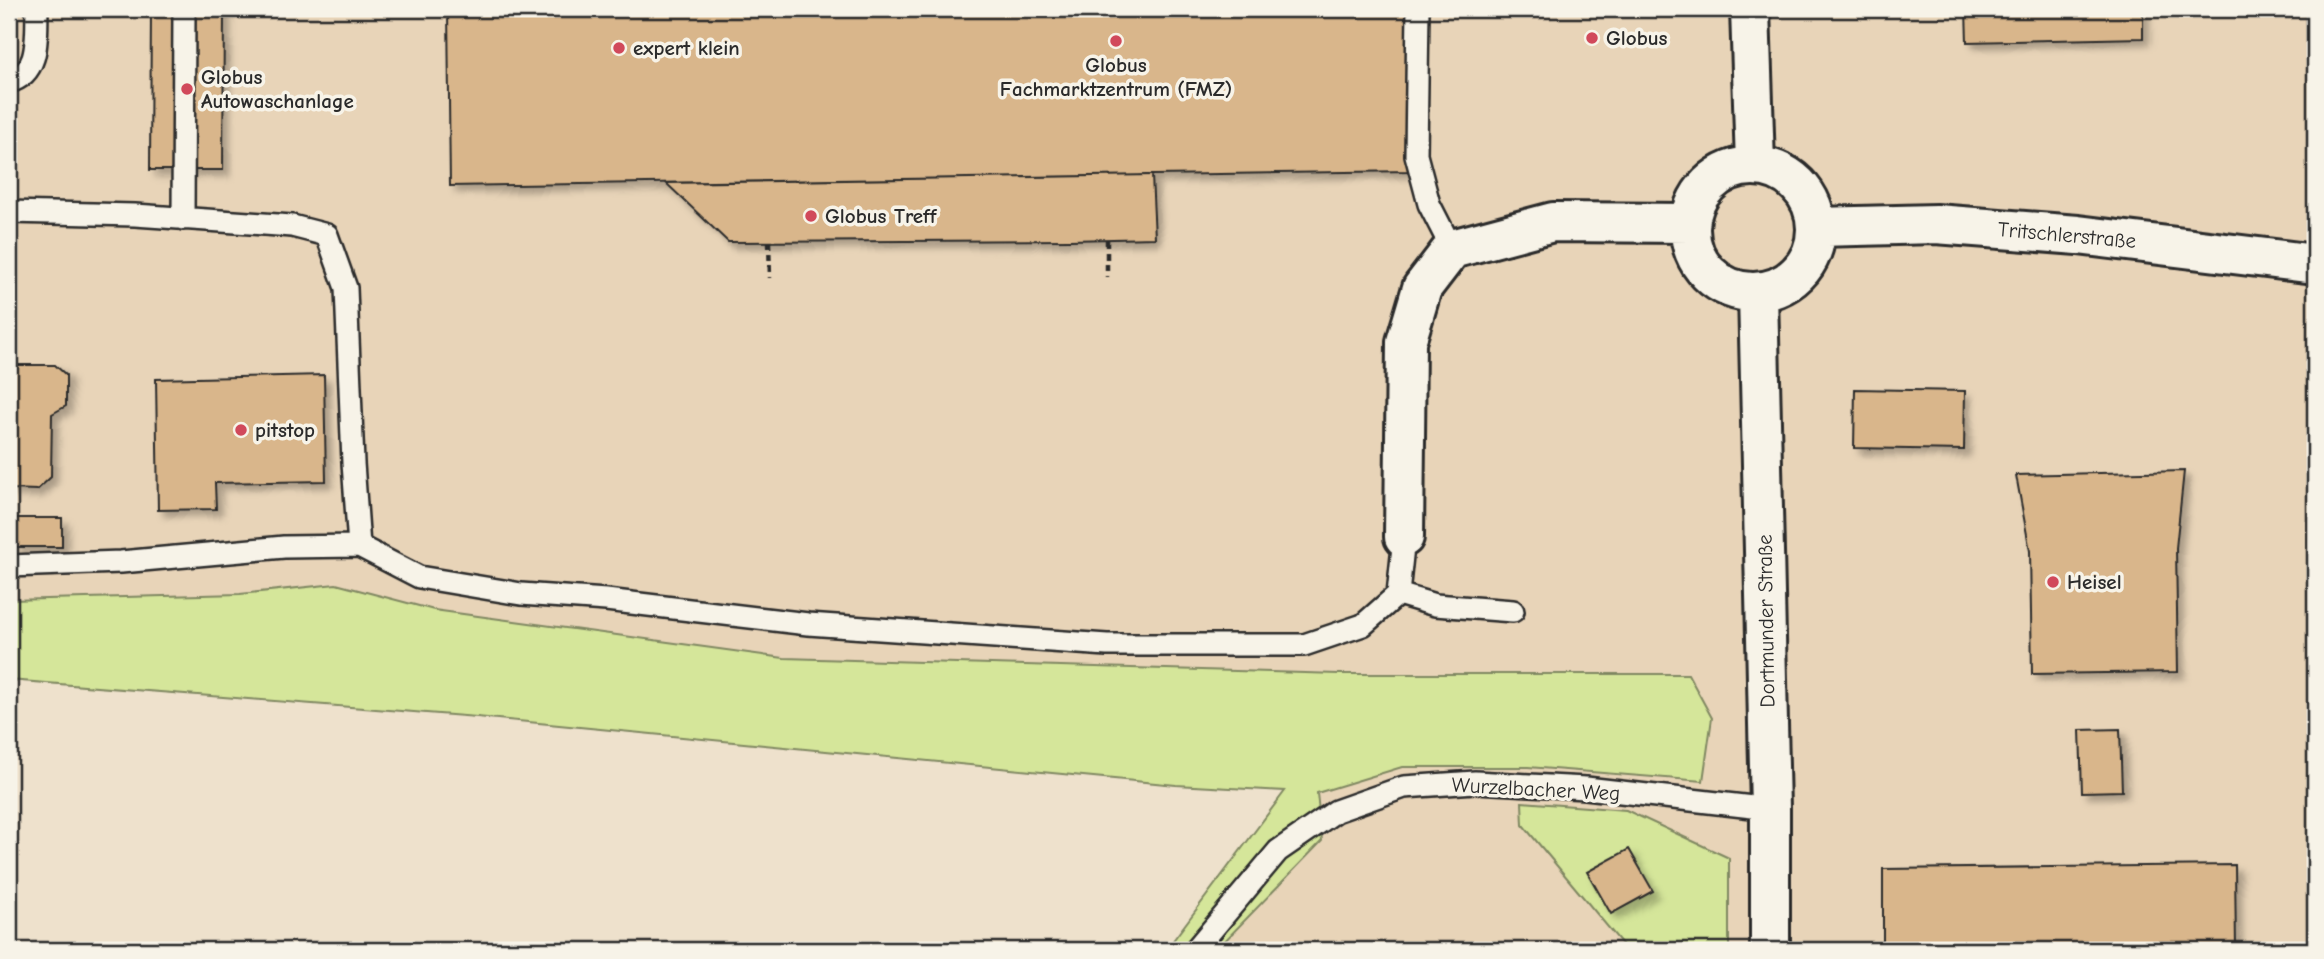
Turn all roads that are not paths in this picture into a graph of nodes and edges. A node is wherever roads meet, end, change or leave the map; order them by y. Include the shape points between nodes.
1 (37, 9) edge
2 (184, 9) edge
3 (1418, 9) edge
4 (1750, 9) edge
5 (9, 82) edge
6 (1755, 165) junction
7 (9, 212) edge
8 (183, 219) junction
9 (1690, 223) junction
10 (1817, 228) junction
11 (1452, 249) junction
12 (2315, 264) edge
13 (1758, 293) junction
14 (1404, 537) joint
15 (359, 546) junction
16 (9, 566) edge
17 (1398, 594) junction
18 (1513, 611) dead end
19 (1770, 808) junction
20 (1195, 950) edge
21 (1770, 950) edge

1 - 5 lane via 36,56 19,79
2 - 8 lane
3 - 11 lane via 1416,155 1429,204
4 - 6 street
6 - 9 street via 1736,168 1704,188
6 - 10 street via 1774,169 1805,191
7 - 8 lane
8 - 15 lane via 292,226 327,235 346,288
9 - 11 street via 1553,222
9 - 13 street via 1696,255 1716,281
10 - 12 street, Tritschlerstraße via 1949,225 2078,235
10 - 13 street via 1815,246 1794,278
11 - 14 street via 1422,288 1406,342
13 - 19 street, Dortmunder Straße
14 - 17 lane
15 - 16 lane
15 - 17 lane via 419,577 522,594 808,624 1107,645 1304,645 1363,625
17 - 18 lane via 1435,605
19 - 20 lane, Wurzelbacher Weg via 1586,788 1475,782 1404,787 1336,811 1278,851
19 - 21 street, Dortmunder Straße

